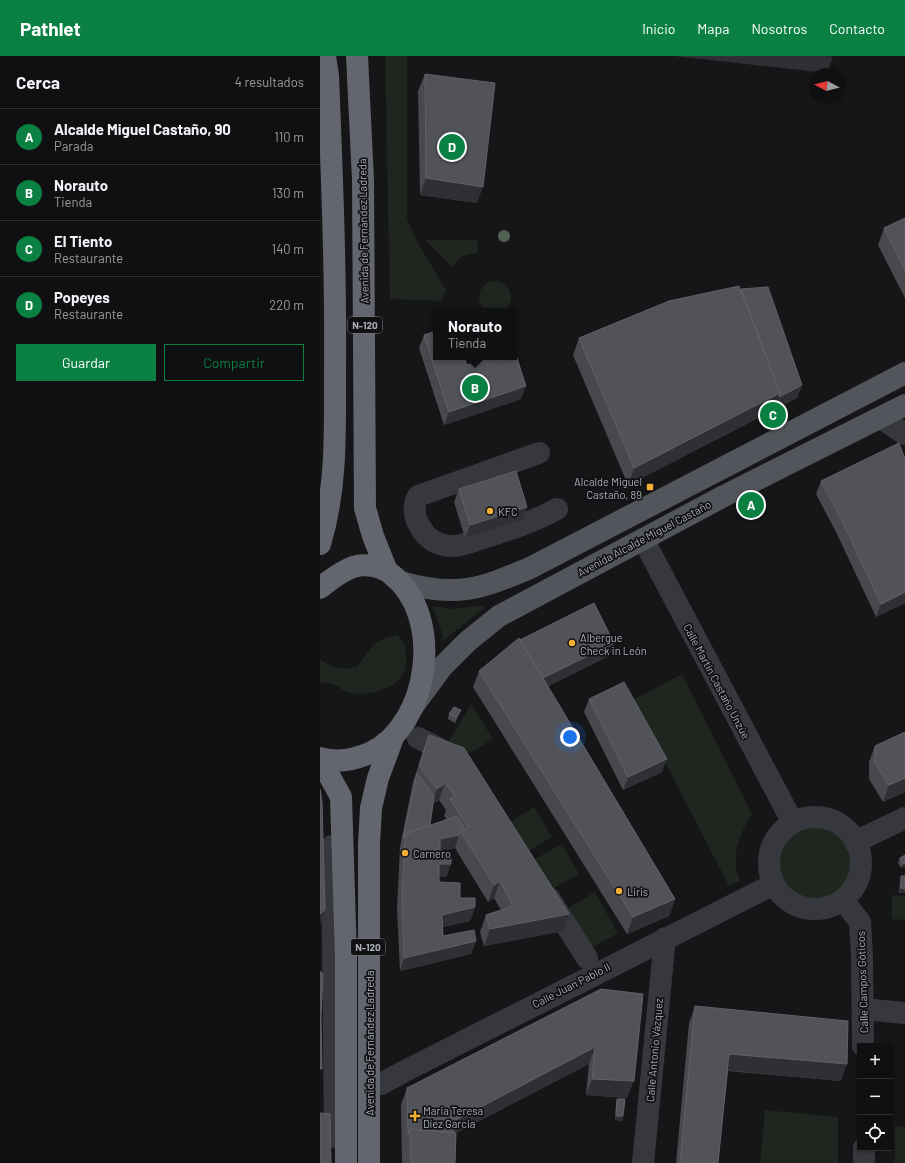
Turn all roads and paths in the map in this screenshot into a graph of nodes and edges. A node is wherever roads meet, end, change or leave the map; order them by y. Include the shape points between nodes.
1 (325, 56) edge
2 (357, 56) edge
3 (905, 373) edge
4 (905, 405) edge
5 (881, 418) junction
6 (905, 434) edge
7 (540, 453) dead end
8 (557, 509) dead end
9 (643, 539) junction
10 (320, 544) edge
11 (394, 576) junction
12 (320, 588) edge
13 (410, 709) junction
14 (394, 735) junction
15 (418, 738) dead end
16 (320, 758) edge
17 (468, 767) edge
18 (325, 770) edge
19 (905, 818) edge
20 (793, 823) junction
21 (855, 842) junction
22 (538, 879) edge
23 (774, 884) junction
24 (843, 900) junction
25 (665, 938) junction
26 (327, 955) edge
27 (587, 958) dead end
28 (863, 1009) junction
29 (905, 1013) edge
30 (863, 1043) edge
31 (369, 1085) junction
32 (864, 1151) edge
33 (336, 1163) edge
34 (346, 1163) edge
35 (369, 1163) edge
36 (643, 1163) edge
37 (864, 1163) edge

1 - 10 highway, N-120 via 328,76 336,284 334,455 330,502
2 - 11 highway, Avenida de Fernández Ladreda / N-120 via 363,180 365,508 373,536
3 - 11 main road via 530,568 496,582 464,590 423,588
4 - 5 main road, Avenida Alcalde Miguel Castaño
5 - 6 street
5 - 9 main road, Avenida Alcalde Miguel Castaño
7 - 8 street via 418,496 415,507 417,522 431,541 453,546 538,520
9 - 13 main road, Avenida Alcalde Miguel Castaño via 499,616 442,666
9 - 20 street, Calle Martín Castaño Unzúe
11 - 12 highway via 375,566 354,566
11 - 13 highway, N-120 via 411,595 423,625 424,661 421,680
13 - 14 highway, N-120
14 - 16 highway, N-120 via 382,747 357,758 333,761
14 - 31 highway, Avenida de Fernández Ladreda / N-120 via 378,778 371,808
15 - 17 street via 464,760
18 - 26 street, Avenida de Fernández Ladreda
18 - 34 highway, Avenida de Fernández Ladreda via 341,797 344,843
19 - 21 street
20 - 21 street via 804,818 828,819 839,824
20 - 23 street via 783,830 771,850 770,873
21 - 24 street via 860,854 858,879
22 - 27 street
23 - 24 street via 781,895 792,904 805,908 818,910
23 - 25 street, Calle Juan Pablo II
24 - 28 street, Calle Campos Góticos via 860,922
25 - 31 street, Calle Juan Pablo II via 381,1084
25 - 36 street, Calle Antonio Vázquez
26 - 33 street, Avenida de Fernández Ladreda
28 - 29 street
28 - 30 street, Calle Campos Góticos
31 - 35 highway, Avenida de Fernández Ladreda / N-120
32 - 37 street

